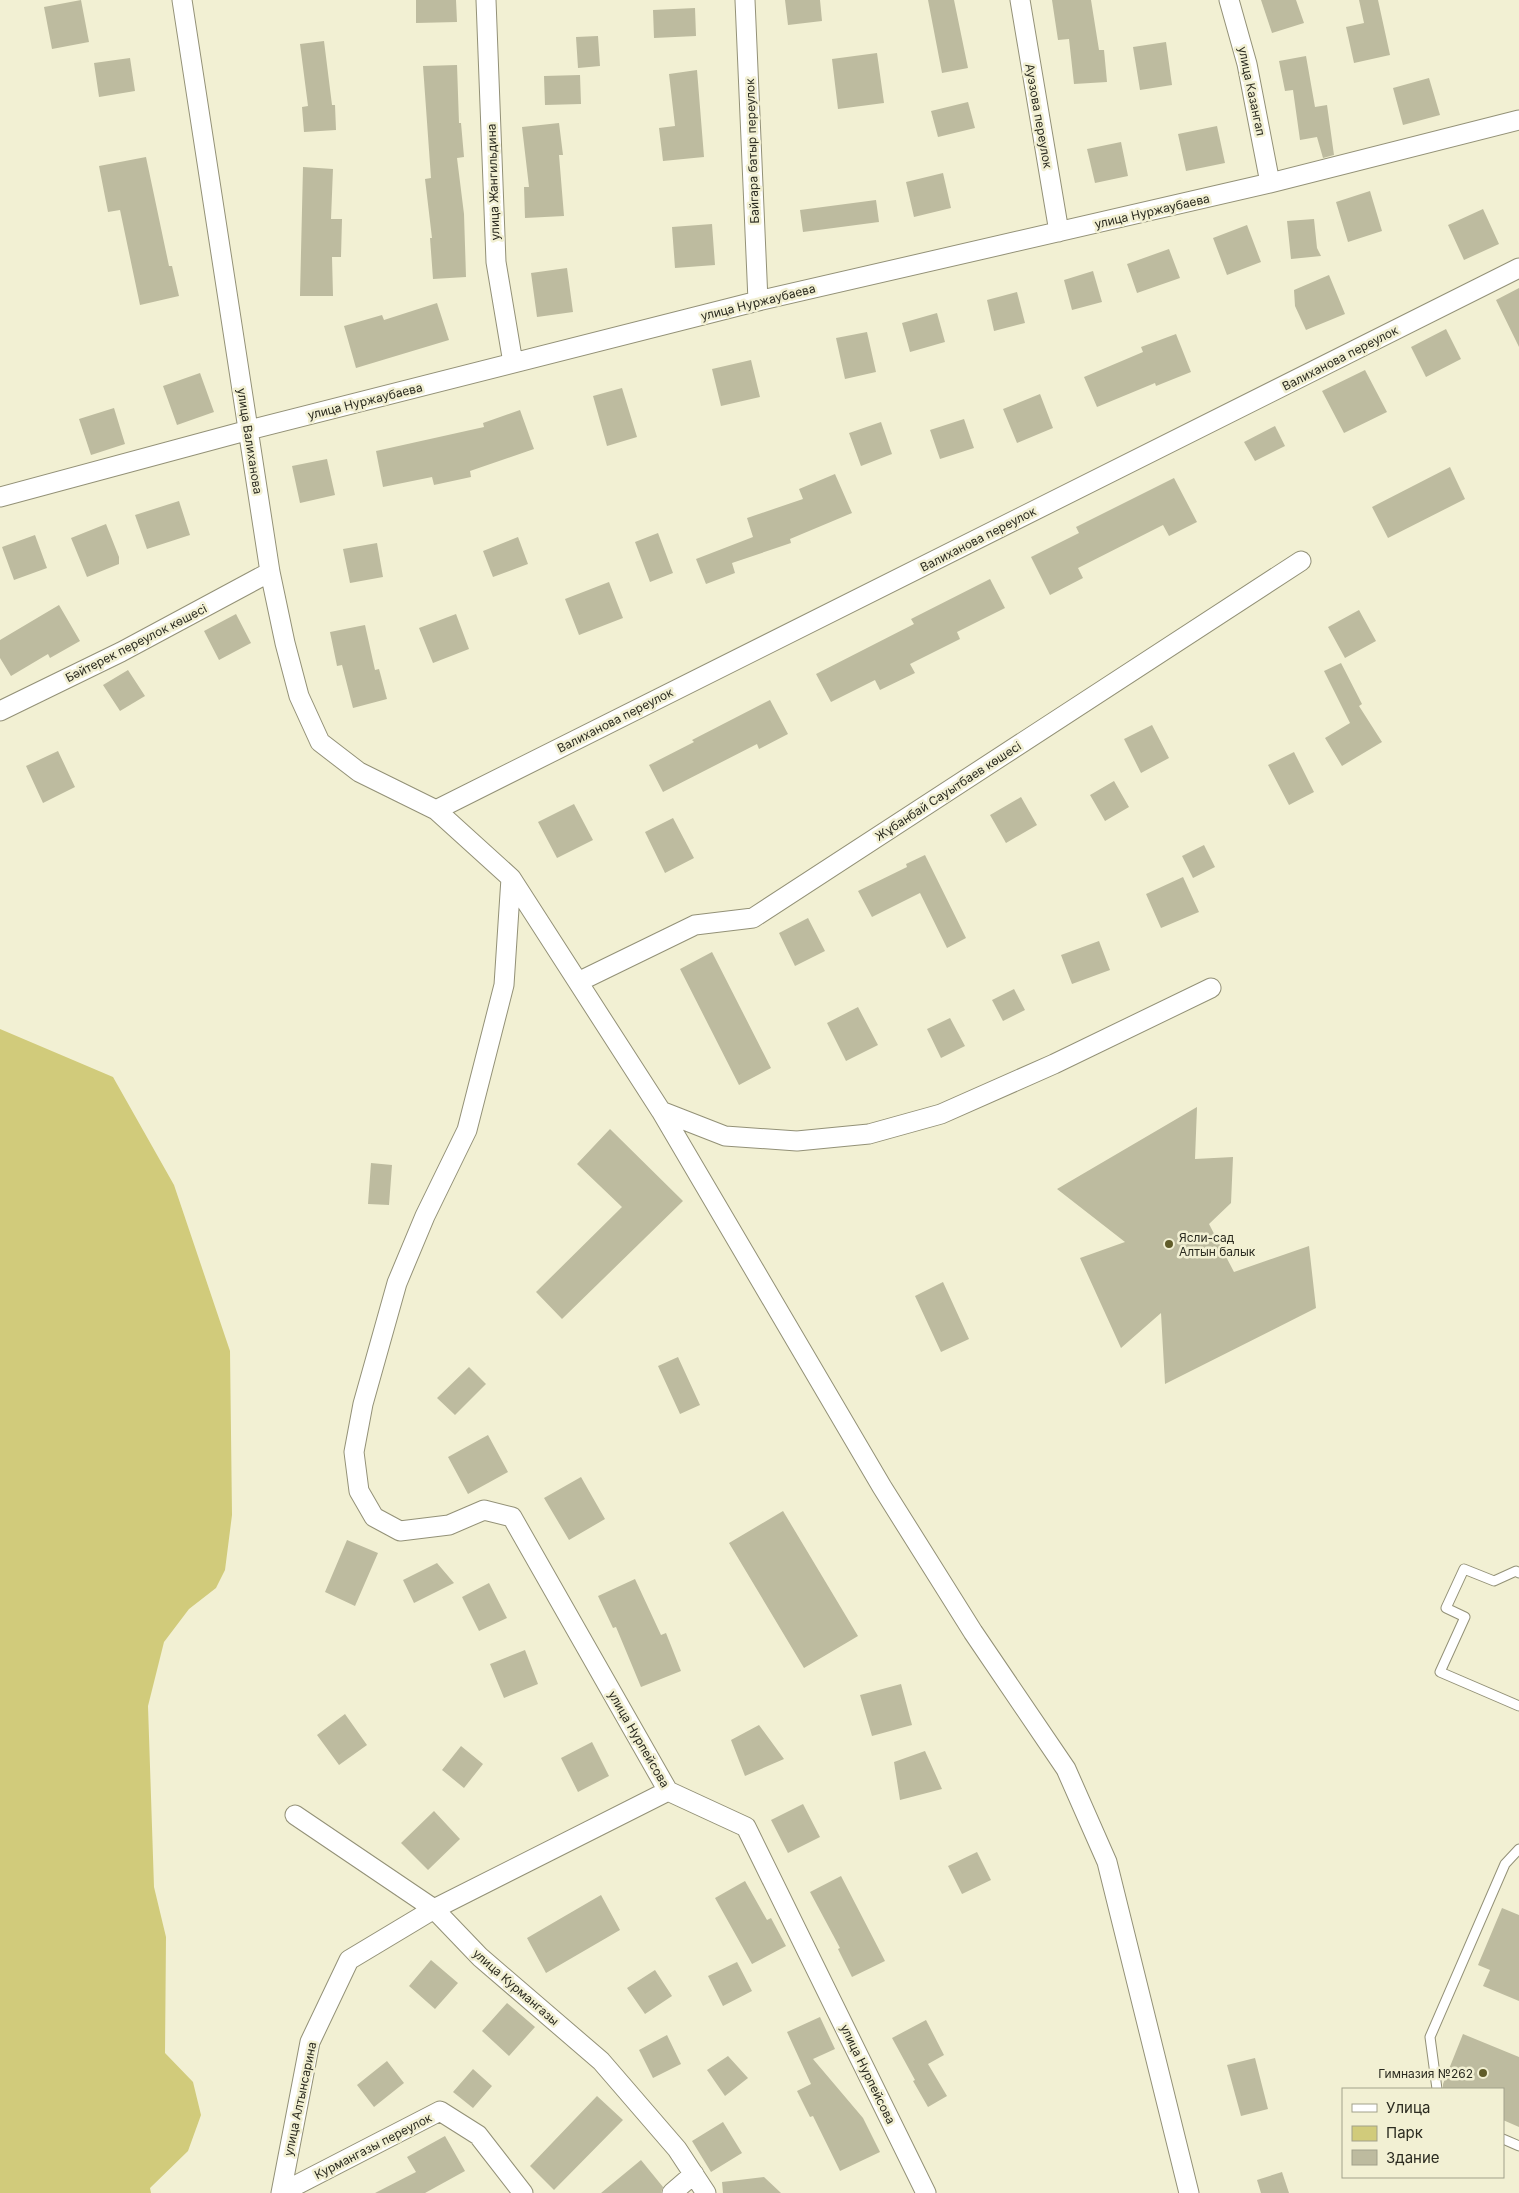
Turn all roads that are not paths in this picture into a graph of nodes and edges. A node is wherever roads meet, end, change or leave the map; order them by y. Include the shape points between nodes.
1 (182, 0) edge
2 (486, 0) edge
3 (745, 0) edge
4 (1020, 0) edge
5 (1229, 0) edge
6 (1519, 120) edge
7 (1270, 184) junction
8 (1059, 232) junction
9 (1519, 268) edge
10 (758, 301) junction
11 (513, 363) junction
12 (249, 430) junction
13 (0, 497) edge
14 (1301, 560) dead end
15 (270, 572) junction
16 (0, 711) edge
17 (436, 810) junction
18 (510, 878) junction
19 (578, 982) junction
20 (1211, 988) dead end
21 (661, 1110) junction
22 (1519, 1573) edge
23 (1519, 1706) edge
24 (668, 1791) junction
25 (295, 1815) dead end
26 (1519, 1849) edge
27 (434, 1909) junction
28 (1437, 2088) edge
29 (1504, 2138) edge
30 (1519, 2146) edge
31 (694, 2174) junction
32 (281, 2193) edge
33 (523, 2193) edge
34 (672, 2193) edge
35 (706, 2193) edge
36 (926, 2193) edge
37 (1190, 2193) edge

1 - 12 street, улица Валиханова
2 - 11 street, улица Жангильдина via 496,262
3 - 10 street, Байгара батыр переулок
4 - 8 street, Ауэзова переулок
5 - 7 street, улица Казангап via 1247,64
6 - 7 street, улица Нуржаубаева
7 - 8 street, улица Нуржаубаева
8 - 10 street, улица Нуржаубаева
9 - 17 street, Валиханова переулок
10 - 11 street, улица Нуржаубаева
11 - 12 street, улица Нуржаубаева
12 - 13 street, улица Нуржаубаева
12 - 15 street, улица Валиханова
14 - 19 street, Жұбанбай Сауытбаев көшесі via 753,918 695,925
15 - 16 street, Бәйтерек переулок көшесі
15 - 17 street, улица Валиханова via 299,696 320,742 359,772
17 - 18 street, улица Валиханова
18 - 19 street, улица Валиханова
18 - 24 street, улица Нурпейсова via 504,985 467,1130 397,1283 363,1404 354,1452 359,1491 374,1517 400,1531 449,1525 484,1510 512,1517
19 - 21 street, улица Валиханова
20 - 21 street via 941,1114 869,1134 797,1141 725,1136
21 - 37 street, улица Валиханова via 882,1487 973,1632 1066,1769 1107,1862
22 - 23 lane via 1494,1580 1464,1568 1446,1608 1465,1617 1440,1672
24 - 27 street
24 - 36 street, улица Нурпейсова via 746,1827
25 - 27 street, улица Курмангазы
26 - 28 lane via 1505,1864 1430,2037
27 - 31 street, улица Курмангазы via 480,1957 601,2061 677,2149
27 - 32 street, улица Алтынсарина via 349,1960 310,2042
29 - 30 lane
31 - 34 street
31 - 35 street, улица Курмангазы
32 - 33 street, Курмангазы переулок via 440,2111 478,2135

